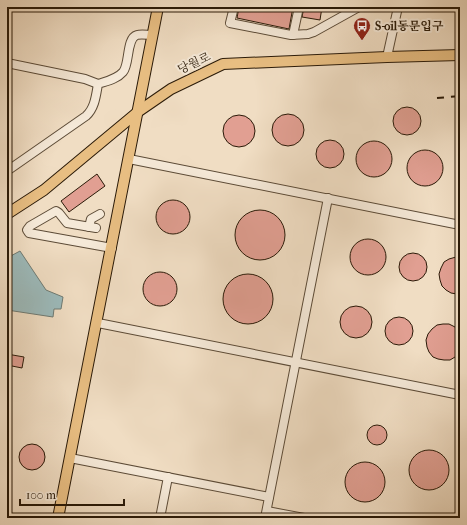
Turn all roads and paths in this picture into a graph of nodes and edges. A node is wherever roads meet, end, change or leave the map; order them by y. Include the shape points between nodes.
1 (158, 7) edge
2 (234, 7) edge
3 (299, 7) edge
4 (359, 7) edge
5 (398, 7) edge
6 (293, 35) junction
7 (153, 36) junction
8 (460, 55) edge
9 (387, 57) junction
10 (7, 63) edge
11 (98, 84) junction
12 (139, 111) junction
13 (129, 159) junction
14 (7, 171) edge
15 (328, 198) junction
16 (7, 214) edge
17 (100, 214) dead end
18 (460, 225) edge
19 (112, 248) junction
20 (98, 323) junction
21 (296, 362) junction
22 (460, 395) edge
23 (70, 458) junction
24 (168, 477) junction
25 (269, 497) junction
26 (266, 514) edge
27 (58, 518) edge
28 (160, 518) edge
29 (304, 518) edge

1 - 7 main road
2 - 6 street via 230,23
3 - 6 street
4 - 6 street via 314,32
5 - 9 street
7 - 11 street via 137,35 133,38 123,72
7 - 12 main road
8 - 9 main road, 당월로
9 - 12 main road, 당월로 via 223,64 171,89
10 - 11 street
11 - 14 street via 91,112
12 - 13 main road
12 - 16 main road, 당월로 via 44,190
13 - 15 street
13 - 19 main road
15 - 18 street
15 - 21 street
17 - 19 street via 91,219 92,228 66,223 59,213 54,211 27,230 29,233
19 - 20 main road
20 - 21 street
20 - 23 main road
21 - 22 street
21 - 25 street
23 - 24 street
23 - 27 main road
24 - 25 street
24 - 28 street
25 - 26 street
26 - 29 street

